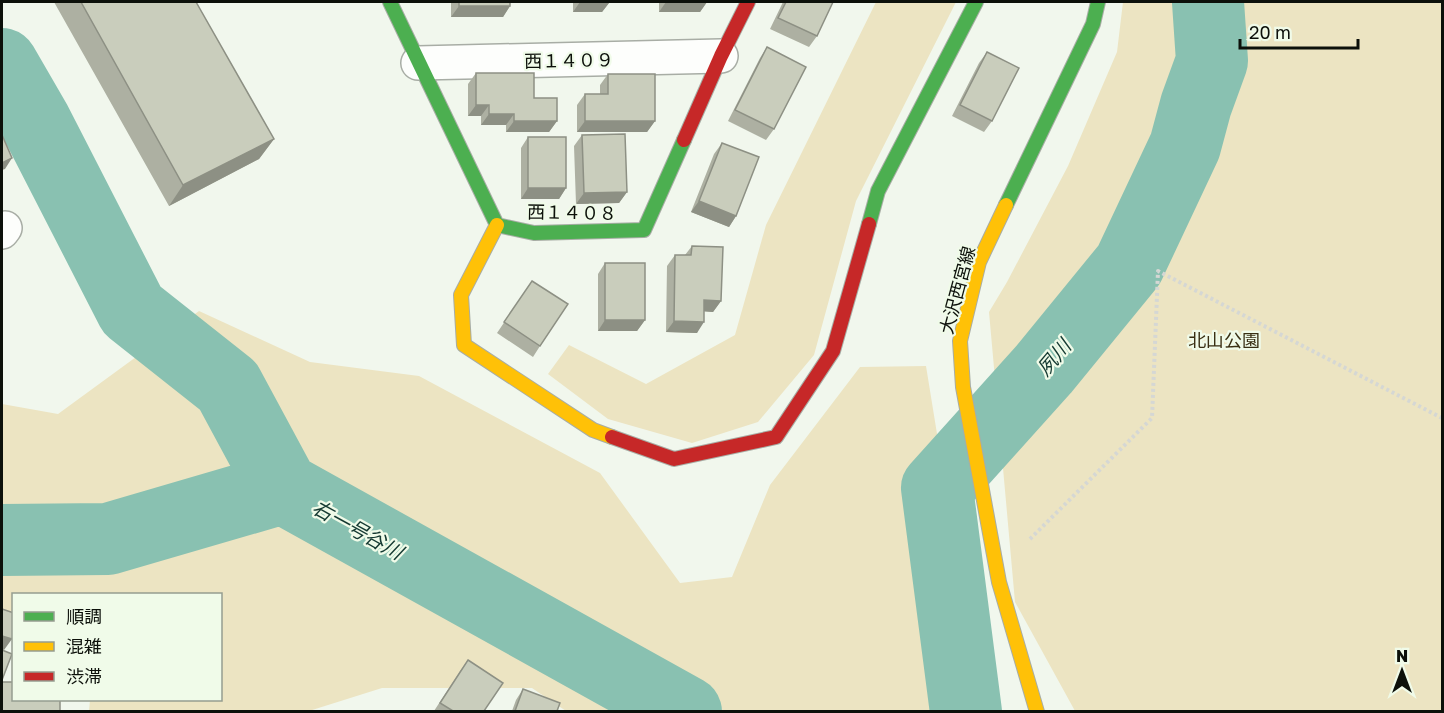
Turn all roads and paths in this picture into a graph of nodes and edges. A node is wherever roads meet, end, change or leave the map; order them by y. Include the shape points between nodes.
1 (390, 2) edge
2 (748, 2) edge
3 (976, 2) edge
4 (1098, 2) edge
5 (721, 56) junction
6 (418, 63) junction
7 (497, 225) junction
8 (1443, 418) edge
9 (999, 582) junction
10 (1037, 711) edge

1 - 6 street
2 - 5 street, 西１４０８
3 - 7 street via 878,191 833,351 776,437 674,459 593,430 464,345 461,295
4 - 9 street, 大沢西宮線 via 1093,24 980,261 960,341 966,402
5 - 6 street, 西１４０９
5 - 7 street, 西１４０８ via 644,230 534,232
6 - 7 street
8 - 9 path via 1158,271 1152,418 1020,549
9 - 10 street, 大沢西宮線

